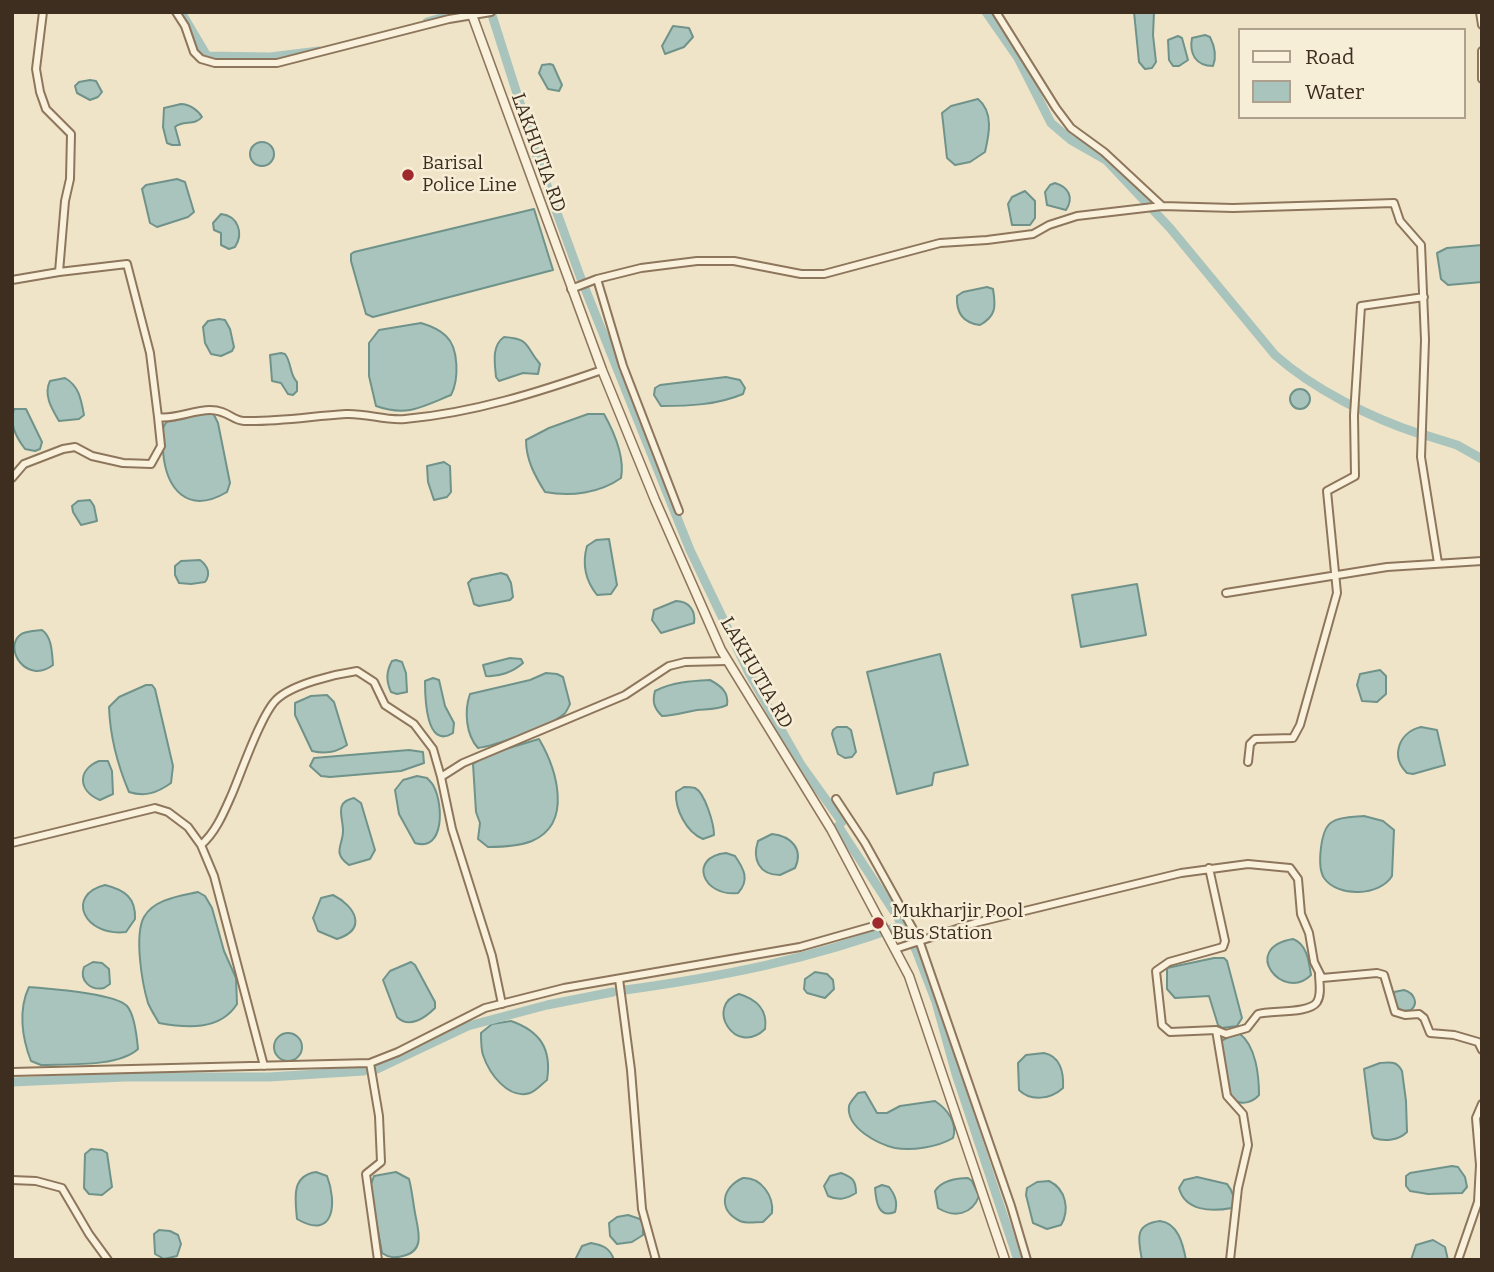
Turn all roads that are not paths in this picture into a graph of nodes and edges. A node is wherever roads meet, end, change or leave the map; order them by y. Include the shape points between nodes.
1 (43, 12) edge
2 (176, 12) edge
3 (491, 12) edge
4 (996, 12) edge
5 (1480, 12) edge
6 (471, 14) edge
7 (1482, 25) edge
8 (1482, 51) edge
9 (1482, 79) edge
10 (1162, 206) junction
11 (59, 272) junction
12 (12, 279) edge
13 (597, 279) junction
14 (572, 289) junction
15 (1424, 297) junction
16 (603, 370) junction
17 (158, 417) junction
18 (12, 478) edge
19 (678, 510) dead end
20 (1482, 561) edge
21 (1438, 563) junction
22 (1335, 575) junction
23 (1226, 593) dead end
24 (727, 661) junction
25 (1248, 762) dead end
26 (442, 777) junction
27 (836, 799) dead end
28 (12, 843) edge
29 (201, 845) junction
30 (1209, 868) junction
31 (881, 924) junction
32 (919, 940) junction
33 (895, 949) junction
34 (1319, 974) junction
35 (619, 979) junction
36 (502, 1004) junction
37 (1216, 1030) junction
38 (1482, 1049) edge
39 (370, 1063) junction
40 (264, 1066) junction
41 (12, 1072) edge
42 (1482, 1104) edge
43 (12, 1180) edge
44 (108, 1260) edge
45 (378, 1260) edge
46 (656, 1260) edge
47 (1005, 1260) edge
48 (1027, 1260) edge
49 (1230, 1260) edge
50 (1458, 1260) edge

1 - 11 street via 36,69 40,92 46,109 71,134
2 - 6 street via 194,52 215,63 277,63
3 - 6 street
4 - 10 street via 1070,128
5 - 7 street
6 - 14 street, LAKHUTIA RD
8 - 9 street
10 - 13 street via 1077,216 1033,233 940,243 824,274 801,275 734,261 697,261
10 - 15 street via 1394,203 1400,220 1421,245
11 - 12 street
11 - 17 street via 127,264 150,353
13 - 14 street
13 - 19 street
14 - 16 street, LAKHUTIA RD
15 - 21 street via 1421,457
15 - 22 street via 1360,306 1355,476 1327,491
16 - 17 street via 532,395 402,419 347,414 240,422 227,411 212,410
16 - 24 street, LAKHUTIA RD
17 - 18 street via 160,446 151,464 122,463 75,447 24,464
20 - 21 street
21 - 22 street
22 - 23 street
22 - 25 street via 1337,593 1300,725 1293,738 1255,739
24 - 26 street via 669,666 625,695 463,763
24 - 31 street, LAKHUTIA RD via 831,829
26 - 29 street via 433,749 414,724 385,705 374,682 358,671 329,675 276,700 227,807 211,837
26 - 36 street via 452,829 492,956
27 - 32 street
28 - 29 street via 155,808 188,827
29 - 40 street via 214,876
30 - 32 street via 1068,899
30 - 34 street via 1248,864 1290,868 1298,879 1301,914
30 - 37 street via 1223,947 1169,962 1156,971 1162,1025 1170,1032
31 - 33 street, LAKHUTIA RD
31 - 35 street via 800,947
32 - 33 street
32 - 48 street
33 - 47 street, LAKHUTIA RD via 909,976
34 - 37 street via 1320,991 1314,1005 1258,1014 1247,1028 1226,1034
34 - 38 street via 1322,978 1384,975 1395,1012 1419,1014 1430,1033 1478,1042
35 - 36 street
35 - 46 street via 642,1209
36 - 39 street
37 - 49 street via 1227,1096 1242,1114 1248,1145
39 - 40 street
39 - 45 street via 381,1162 366,1174
40 - 41 street
42 - 50 street via 1476,1118 1478,1202
43 - 44 street via 62,1188

